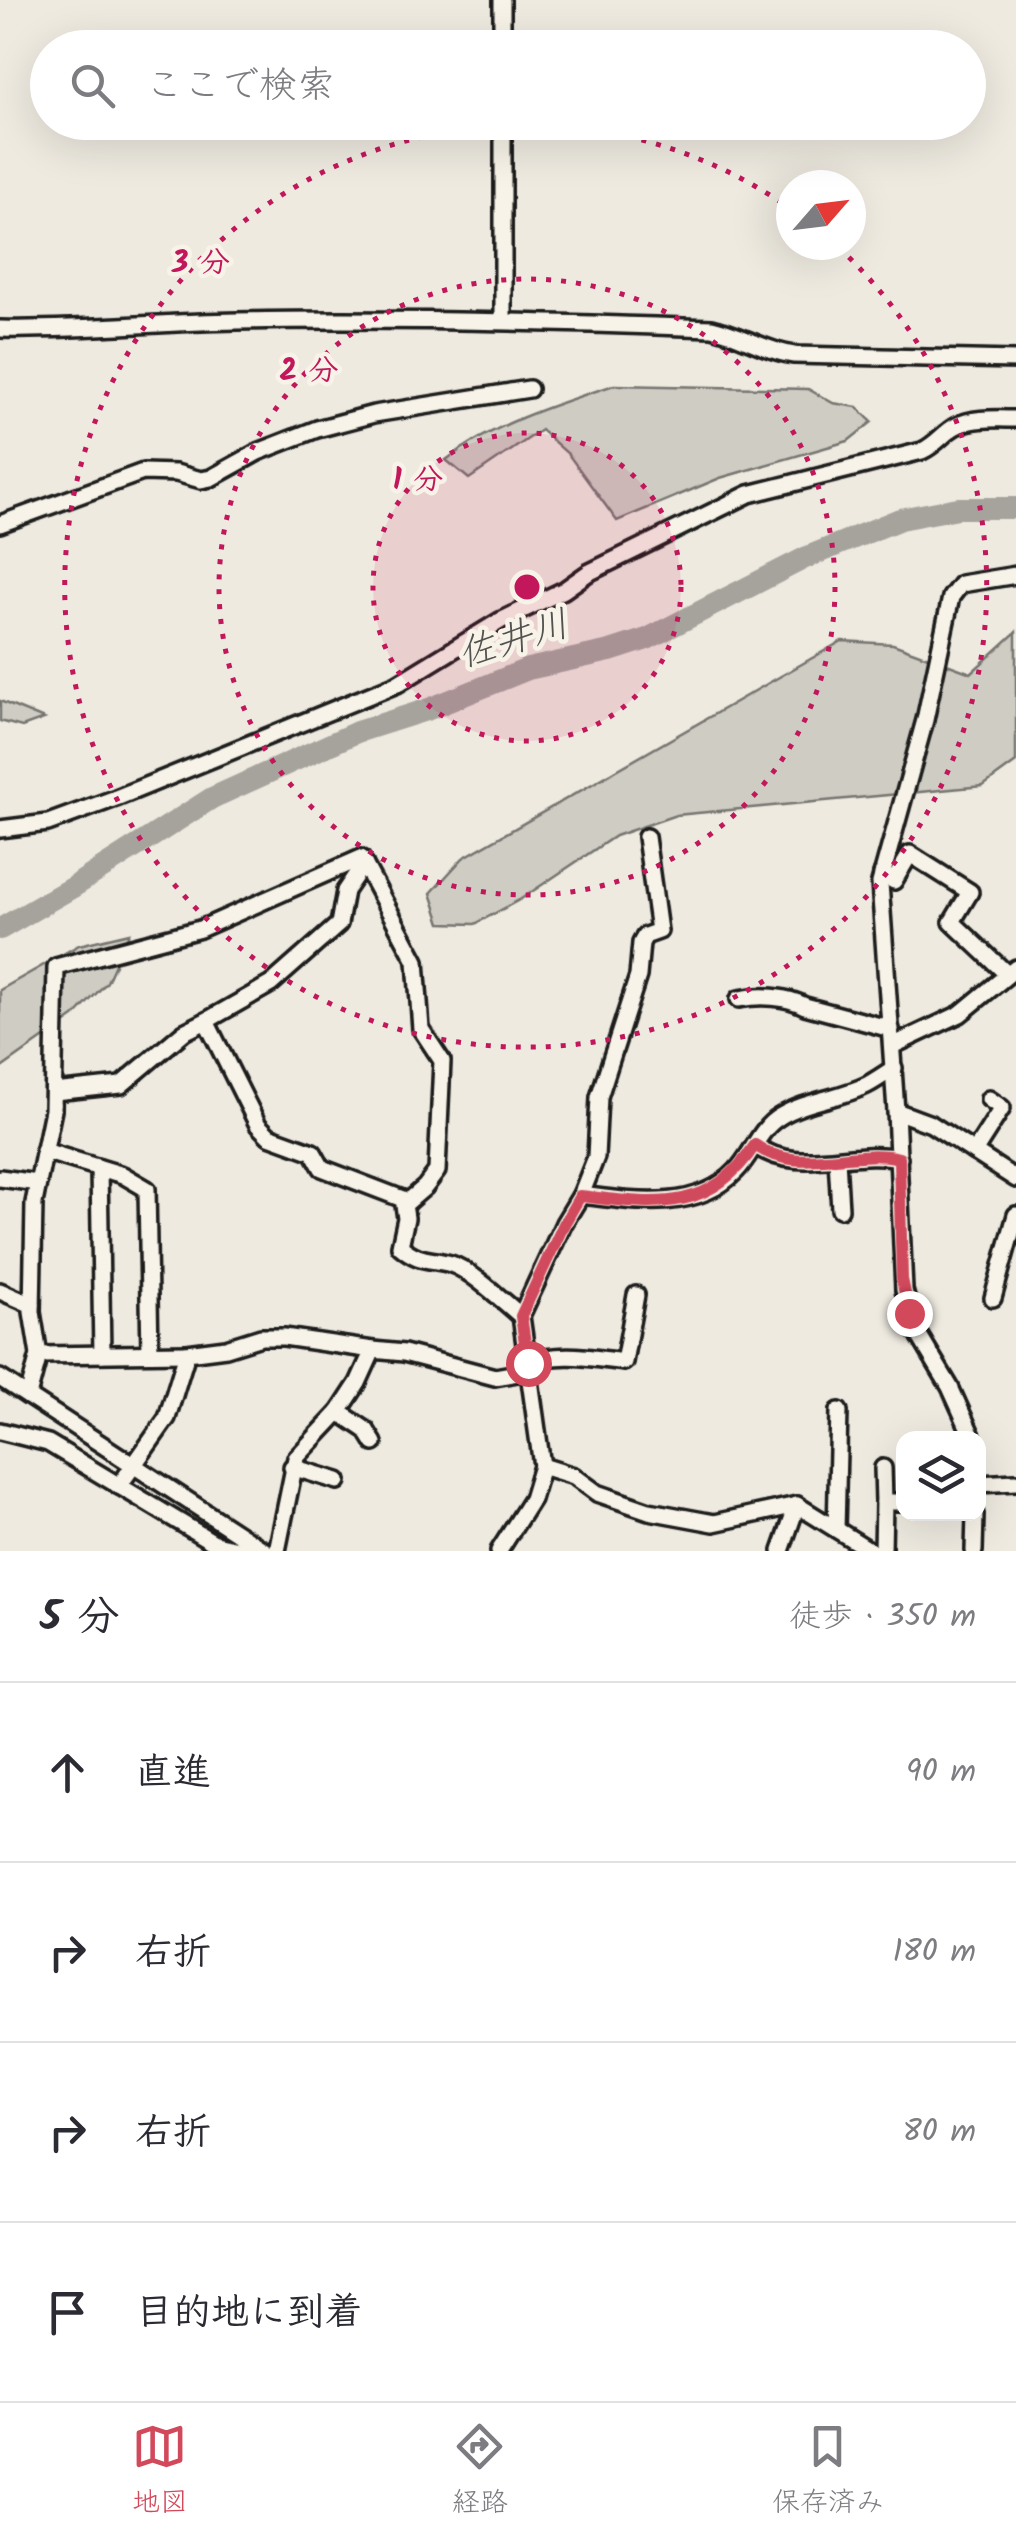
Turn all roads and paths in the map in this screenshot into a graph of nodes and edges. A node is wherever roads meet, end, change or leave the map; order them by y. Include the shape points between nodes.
1 (502, 0) edge
2 (502, 30) edge
3 (503, 140) edge
4 (503, 320) junction
5 (0, 329) edge
6 (1016, 360) edge
7 (529, 389) dead end
8 (1016, 418) edge
9 (0, 524) edge
10 (1016, 575) edge
11 (0, 830) edge
12 (646, 836) dead end
13 (364, 863) junction
14 (882, 874) junction
15 (1012, 971) edge
16 (739, 999) dead end
17 (206, 1021) junction
18 (892, 1038) junction
19 (894, 1068) junction
20 (54, 1092) junction
21 (989, 1099) dead end
22 (896, 1111) junction
23 (755, 1145) junction
24 (44, 1151) junction
25 (974, 1152) junction
26 (899, 1158) junction
27 (837, 1159) junction
28 (99, 1168) junction
29 (0, 1178) edge
30 (1016, 1179) edge
31 (38, 1182) junction
32 (580, 1196) junction
33 (408, 1201) junction
34 (840, 1209) dead end
35 (1016, 1214) edge
36 (0, 1291) edge
37 (636, 1294) dead end
38 (992, 1298) dead end
39 (32, 1305) junction
40 (521, 1316) junction
41 (373, 1350) junction
42 (187, 1353) junction
43 (102, 1354) junction
44 (150, 1354) junction
45 (39, 1355) junction
46 (528, 1367) junction
47 (0, 1378) edge
48 (28, 1396) junction
49 (840, 1411) dead end
50 (339, 1412) junction
51 (970, 1431) edge
52 (0, 1432) edge
53 (374, 1443) dead end
54 (134, 1465) junction
55 (292, 1466) junction
56 (542, 1466) junction
57 (883, 1468) dead end
58 (338, 1481) dead end
59 (1016, 1482) edge
60 (986, 1484) edge
61 (119, 1486) junction
62 (884, 1502) junction
63 (896, 1502) edge
64 (797, 1505) junction
65 (975, 1521) edge
66 (836, 1530) junction
67 (246, 1551) edge
68 (265, 1551) edge
69 (276, 1551) edge
70 (498, 1551) edge
71 (781, 1551) edge
72 (871, 1551) edge
73 (884, 1551) edge
74 (974, 1551) edge

1 - 2 street
3 - 4 street
4 - 5 street
4 - 6 street via 712,328 806,356
7 - 9 street via 317,429 212,478 143,472
8 - 11 street via 978,419 954,426 922,452 748,494 588,573 396,684 116,798 48,822
10 - 14 street via 961,584 951,597
12 - 32 street via 659,931 641,944 638,976 600,1097 596,1157
13 - 17 street via 346,891 339,924 272,984
13 - 20 street via 361,858 200,929 56,967
13 - 33 street via 416,962 421,1029 442,1061 437,1171
14 - 15 street via 894,880 910,854 970,892 952,922
14 - 18 street
15 - 18 street via 960,1014
16 - 18 street via 793,1000
17 - 20 street via 121,1085
17 - 33 street via 269,1136 313,1152 322,1168
18 - 19 street
19 - 22 street
19 - 23 street via 866,1086 770,1122
20 - 24 street
21 - 25 street via 1002,1108
22 - 25 street
22 - 26 street
23 - 27 street via 769,1155
23 - 32 street via 726,1181 681,1199 654,1204
24 - 28 street
24 - 31 street
25 - 30 street
26 - 27 street via 878,1153
26 - 51 street via 906,1303
27 - 34 street
28 - 43 street
28 - 44 street via 147,1189
29 - 31 street
31 - 39 street
32 - 40 street
33 - 40 street via 400,1246 429,1262 454,1264
35 - 38 street
36 - 39 street
37 - 46 street via 624,1362 548,1355
39 - 45 street
40 - 46 street
41 - 42 street via 272,1337
41 - 46 street via 495,1376
41 - 50 street
42 - 44 street
42 - 54 street via 168,1418
43 - 44 street
43 - 45 street
45 - 48 street
46 - 56 street
47 - 48 street
48 - 54 street
49 - 66 street
50 - 53 street
50 - 55 street
52 - 61 street via 48,1443
54 - 61 street
54 - 68 street
55 - 58 street
55 - 69 street
56 - 64 street via 649,1512 714,1523
56 - 70 street via 532,1498
57 - 62 street
59 - 60 street
61 - 67 street via 216,1544
62 - 63 street
62 - 73 street
64 - 66 street
64 - 71 street
65 - 74 street
66 - 72 street

